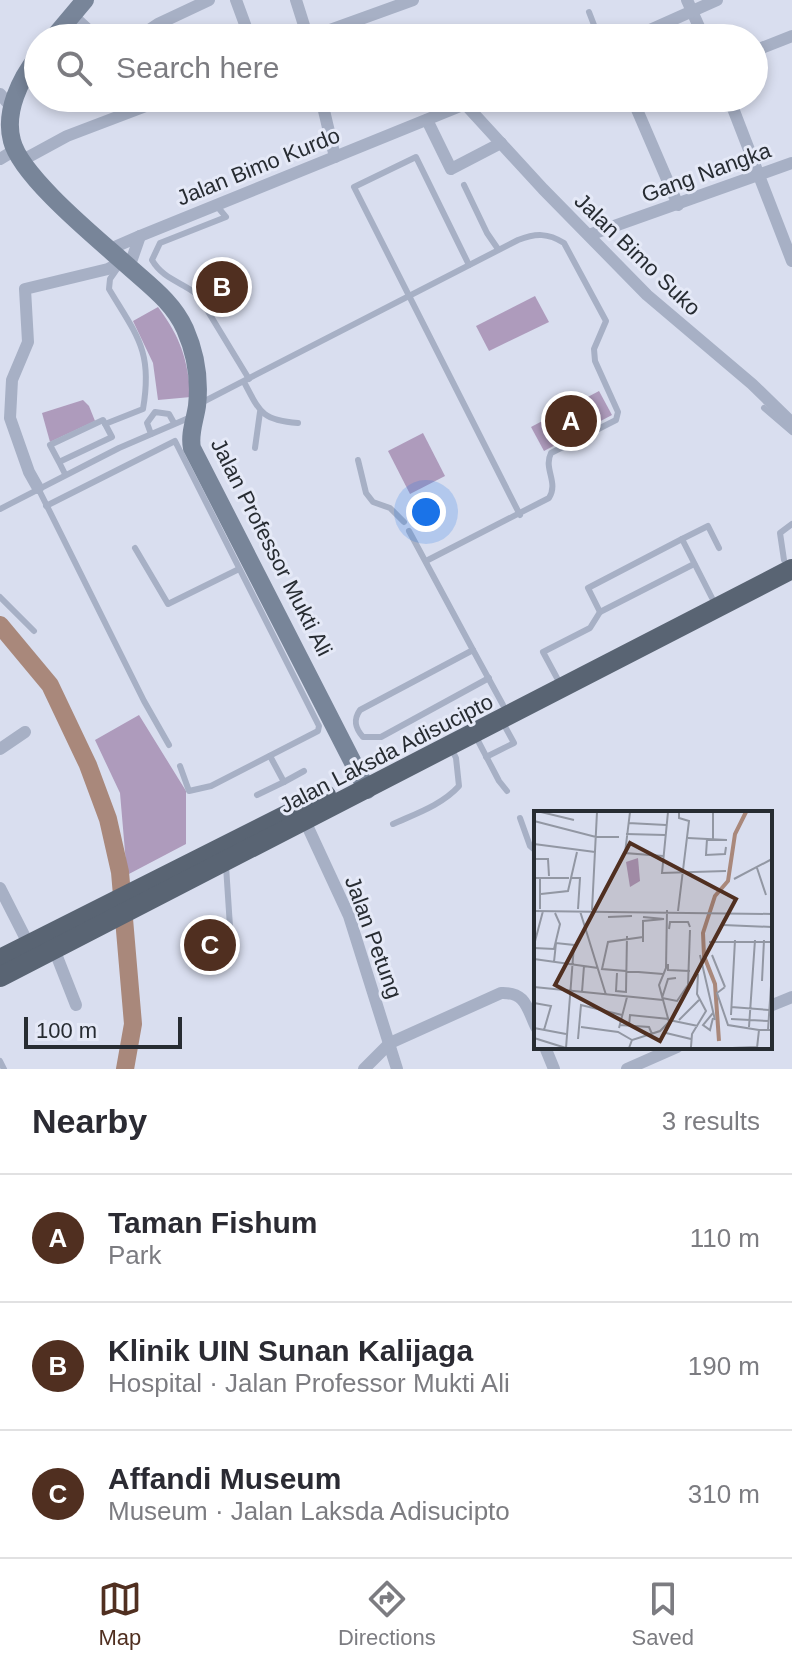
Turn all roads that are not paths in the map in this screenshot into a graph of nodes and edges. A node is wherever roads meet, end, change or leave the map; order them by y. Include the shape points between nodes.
1 (85, 0) edge
2 (209, 0) edge
3 (236, 0) edge
4 (296, 0) edge
5 (413, 0) edge
6 (717, 0) edge
7 (690, 5) edge
8 (589, 12) dead end
9 (72, 15) junction
10 (65, 24) edge
11 (82, 24) edge
12 (158, 24) edge
13 (245, 24) edge
14 (304, 24) edge
15 (347, 24) edge
16 (594, 24) edge
17 (657, 24) edge
18 (698, 24) edge
19 (792, 36) edge
20 (768, 45) edge
21 (24, 80) edge
22 (6, 101) edge
23 (130, 112) edge
24 (324, 112) edge
25 (446, 112) edge
26 (472, 112) edge
27 (638, 112) edge
28 (734, 112) edge
29 (427, 120) junction
30 (501, 143) junction
31 (12, 157) edge
32 (335, 157) junction
33 (792, 163) edge
34 (759, 175) junction
35 (464, 185) dead end
36 (216, 205) junction
37 (678, 205) junction
38 (589, 235) junction
39 (140, 236) junction
40 (498, 249) junction
41 (120, 259) junction
42 (792, 261) edge
43 (469, 265) junction
44 (408, 297) junction
45 (246, 380) junction
46 (764, 408) dead end
47 (143, 409) junction
48 (196, 411) junction
49 (260, 412) junction
50 (151, 415) junction
51 (174, 423) junction
52 (298, 423) dead end
53 (792, 423) edge
54 (105, 424) junction
55 (792, 432) edge
56 (151, 434) junction
57 (255, 448) dead end
58 (115, 450) junction
59 (358, 460) dead end
60 (59, 462) junction
61 (123, 467) junction
62 (65, 474) junction
63 (38, 488) junction
64 (46, 506) junction
65 (0, 509) edge
66 (520, 515) junction
67 (404, 522) dead end
68 (792, 524) edge
69 (409, 531) dead end
70 (682, 539) junction
71 (135, 548) dead end
72 (719, 548) dead end
73 (426, 561) junction
74 (789, 562) edge
75 (694, 564) junction
76 (239, 569) junction
77 (0, 597) edge
78 (712, 598) junction
79 (600, 612) junction
80 (34, 631) dead end
81 (283, 639) junction
82 (473, 650) junction
83 (599, 663) junction
84 (489, 678) junction
85 (557, 678) junction
86 (503, 713) junction
87 (25, 732) dead end
88 (474, 734) junction
89 (169, 745) dead end
90 (450, 747) junction
91 (0, 749) edge
92 (270, 756) junction
93 (486, 757) junction
94 (180, 766) dead end
95 (304, 771) dead end
96 (284, 782) junction
97 (364, 784) junction
98 (507, 791) dead end
99 (257, 795) dead end
100 (520, 818) dead end
101 (305, 821) junction
102 (393, 824) dead end
103 (534, 849) edge
104 (225, 862) junction
105 (0, 888) edge
106 (156, 888) junction
107 (102, 916) junction
108 (231, 942) dead end
109 (29, 945) junction
110 (54, 949) junction
111 (1, 970) edge
112 (792, 997) edge
113 (76, 1005) dead end
114 (772, 1005) edge
115 (534, 1023) edge
116 (390, 1043) junction
117 (546, 1049) edge
118 (672, 1049) edge
119 (0, 1061) edge
120 (4, 1069) edge
121 (364, 1069) edge
122 (397, 1069) edge
123 (554, 1069) edge
124 (627, 1069) edge

1 - 9 main road
2 - 12 street
3 - 13 street
4 - 14 street
5 - 15 street
6 - 7 street
7 - 17 street
7 - 18 street
8 - 16 lane
9 - 10 main road
9 - 11 street
19 - 20 street
21 - 22 main road
22 - 31 main road
23 - 31 street
24 - 32 street
25 - 29 street, Jalan Bimo Kurdo
26 - 30 street, Jalan Bimo Suko
27 - 37 street
28 - 34 street
29 - 30 street via 451,169
29 - 32 street, Jalan Bimo Kurdo
30 - 38 street, Jalan Bimo Suko
31 - 41 main road, Jalan Professor Mukti Ali
32 - 36 street, Jalan Bimo Kurdo
33 - 34 street, Gang Nangka
34 - 37 street, Gang Nangka
34 - 42 street
35 - 40 lane
36 - 39 street, Jalan Bimo Kurdo
36 - 45 lane via 226,217 160,243 152,260 162,274 198,295
37 - 38 street, Gang Nangka
38 - 53 street, Jalan Bimo Suko via 659,306
39 - 41 street via 132,259
39 - 41 street, Jalan Bimo Kurdo via 117,246
40 - 43 lane
40 - 66 lane via 541,234 553,236 571,251 606,321 594,349 595,361 618,412 616,420 551,453 547,462 552,493
41 - 47 lane via 109,289 146,358
41 - 48 main road, Jalan Professor Mukti Ali via 154,287 184,327 197,367
41 - 63 street, Jalan Bimo Kurdo via 108,269 25,289 28,342 12,380 10,418
43 - 44 lane
43 - 44 lane via 416,157 354,187
44 - 45 lane
44 - 66 lane
45 - 48 lane
45 - 49 lane
46 - 55 lane
47 - 50 lane
47 - 54 lane
48 - 51 lane
48 - 81 main road, Jalan Professor Mukti Ali via 192,448
49 - 52 lane via 280,422
49 - 57 lane
50 - 51 lane via 166,412
50 - 56 lane
51 - 56 lane
54 - 60 lane via 111,437
54 - 60 lane via 102,420 50,445
56 - 58 lane
58 - 61 lane
58 - 62 lane
59 - 67 lane via 366,493
60 - 62 lane
61 - 64 lane
61 - 76 lane via 175,441
62 - 63 lane
63 - 64 lane
63 - 65 lane
64 - 89 lane
66 - 73 lane
68 - 74 lane via 780,533
69 - 73 lane
70 - 72 lane via 708,526
70 - 75 lane
70 - 79 lane via 588,588
71 - 76 lane via 168,604
73 - 82 lane
74 - 78 main road, Jalan Laksda Adisucipto
74 - 83 main road, Jalan Laksda Adisucipto
75 - 78 lane
75 - 79 lane
76 - 81 lane
77 - 80 lane
78 - 83 main road, Jalan Laksda Adisucipto
79 - 85 lane via 590,628 543,652
81 - 92 lane via 319,729
81 - 97 main road, Jalan Professor Mukti Ali
82 - 84 lane
82 - 84 lane via 360,710 358,731 363,737 381,737
83 - 85 main road, Jalan Laksda Adisucipto
83 - 86 main road, Jalan Laksda Adisucipto
84 - 86 lane
85 - 86 main road, Jalan Laksda Adisucipto
86 - 88 main road, Jalan Laksda Adisucipto
86 - 93 lane via 514,743
86 - 97 main road, Jalan Laksda Adisucipto
87 - 91 street
88 - 90 main road, Jalan Laksda Adisucipto
88 - 93 lane
90 - 97 main road, Jalan Laksda Adisucipto
90 - 102 lane via 459,786 437,804
92 - 94 lane via 211,786 189,791
92 - 96 lane
93 - 98 lane
95 - 96 lane
96 - 99 lane
97 - 101 main road, Jalan Laksda Adisucipto
97 - 106 main road, Jalan Laksda Adisucipto
100 - 103 lane
101 - 104 main road, Jalan Laksda Adisucipto
101 - 116 street, Jalan Petung via 349,916
104 - 106 main road, Jalan Laksda Adisucipto
104 - 108 lane
105 - 109 street
106 - 107 main road, Jalan Laksda Adisucipto
107 - 109 main road, Jalan Laksda Adisucipto
107 - 110 main road, Jalan Laksda Adisucipto
109 - 111 main road, Jalan Laksda Adisucipto
110 - 111 main road, Jalan Laksda Adisucipto
110 - 113 street
112 - 114 street
115 - 116 street via 523,999 501,993
116 - 121 street
116 - 122 street, Jalan Petung
117 - 123 street
118 - 124 street
119 - 120 lane

